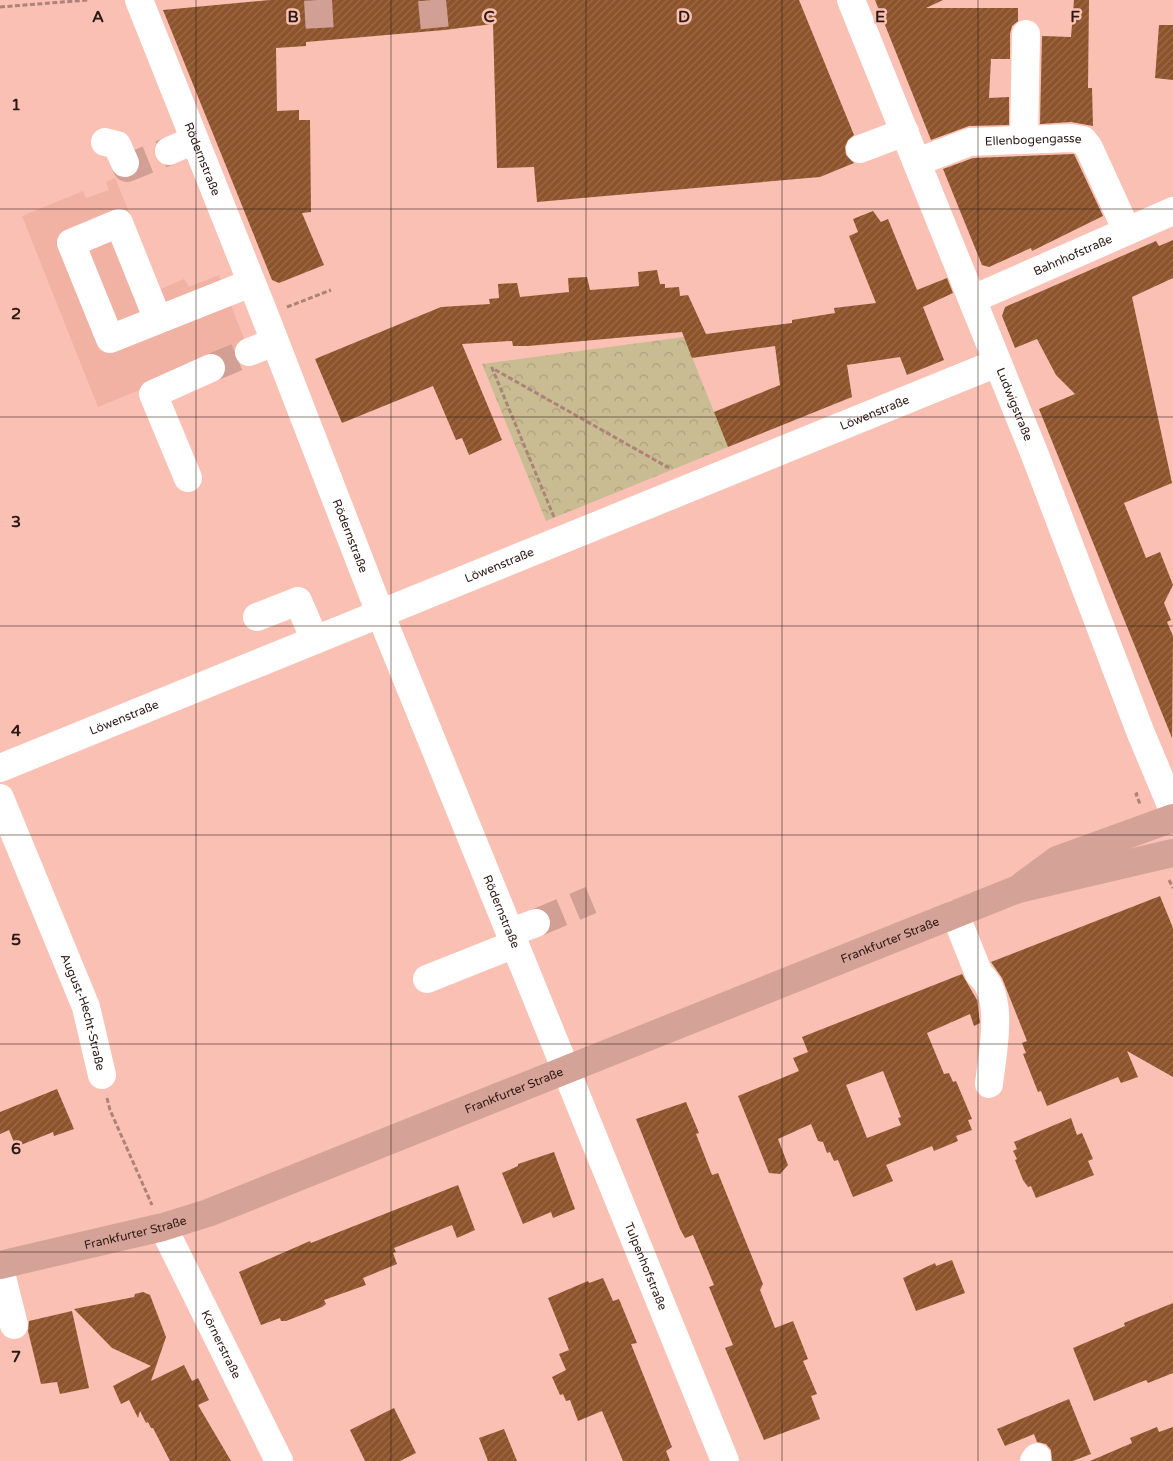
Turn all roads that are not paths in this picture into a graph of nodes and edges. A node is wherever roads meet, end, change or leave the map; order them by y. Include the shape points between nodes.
1 (139, 0) edge
2 (851, 0) edge
3 (1026, 34) dead end
4 (905, 132) junction
5 (194, 140) junction
6 (1024, 140) junction
7 (105, 142) dead end
8 (860, 149) dead end
9 (168, 151) tunnel mouth
10 (917, 162) junction
11 (125, 164) dead end
12 (1173, 211) edge
13 (1127, 231) junction
14 (251, 282) junction
15 (972, 299) junction
16 (158, 320) dead end
17 (275, 342) junction
18 (249, 352) tunnel mouth
19 (998, 363) junction
20 (211, 368) tunnel mouth
21 (188, 478) dead end
22 (380, 613) junction
23 (257, 617) dead end
24 (316, 640) junction
25 (0, 768) edge
26 (0, 798) edge
27 (1173, 810) edge
28 (1173, 818) edge
29 (1173, 853) edge
30 (1018, 889) junction
31 (955, 914) junction
32 (536, 923) tunnel mouth
33 (513, 938) junction
34 (427, 979) dead end
35 (566, 1070) junction
36 (102, 1075) road end
37 (989, 1084) dead end
38 (163, 1227) junction
39 (0, 1265) edge
40 (0, 1269) edge
41 (14, 1325) dead end
42 (280, 1461) edge
43 (725, 1461) edge

1 - 5 street, Rödernstraße
2 - 4 street, Ludwigstraße
3 - 6 street
4 - 8 street
4 - 10 street, Ludwigstraße
5 - 9 street
5 - 14 street, Rödernstraße
6 - 10 street, Ellenbogengasse via 970,142
6 - 13 street, Ellenbogengasse via 1083,140
7 - 11 street via 117,145
10 - 15 street, Ludwigstraße
12 - 13 street, Bahnhofstraße
13 - 15 street, Bahnhofstraße
14 - 16 street
14 - 17 street, Rödernstraße
15 - 19 street, Ludwigstraße
17 - 18 street
17 - 22 street, Rödernstraße
19 - 22 street, Löwenstraße
19 - 27 street, Ludwigstraße
20 - 21 street via 153,394
22 - 24 street, Löwenstraße
22 - 33 street, Rödernstraße
23 - 24 street via 298,601
24 - 25 street, Löwenstraße
26 - 36 street, August-Hecht-Straße via 86,1007
28 - 30 main road, Frankfurter Straße via 1057,860
29 - 30 main road, Frankfurter Straße
30 - 31 main road, Frankfurter Straße
31 - 35 main road, Frankfurter Straße
31 - 37 street via 979,974 985,979 994,1000
32 - 33 street
33 - 34 street
33 - 35 street, Rödernstraße
35 - 38 main road, Frankfurter Straße via 208,1213
35 - 43 street, Tulpenhofstraße
38 - 39 main road, Frankfurter Straße
38 - 42 street, Körnerstraße
40 - 41 street

